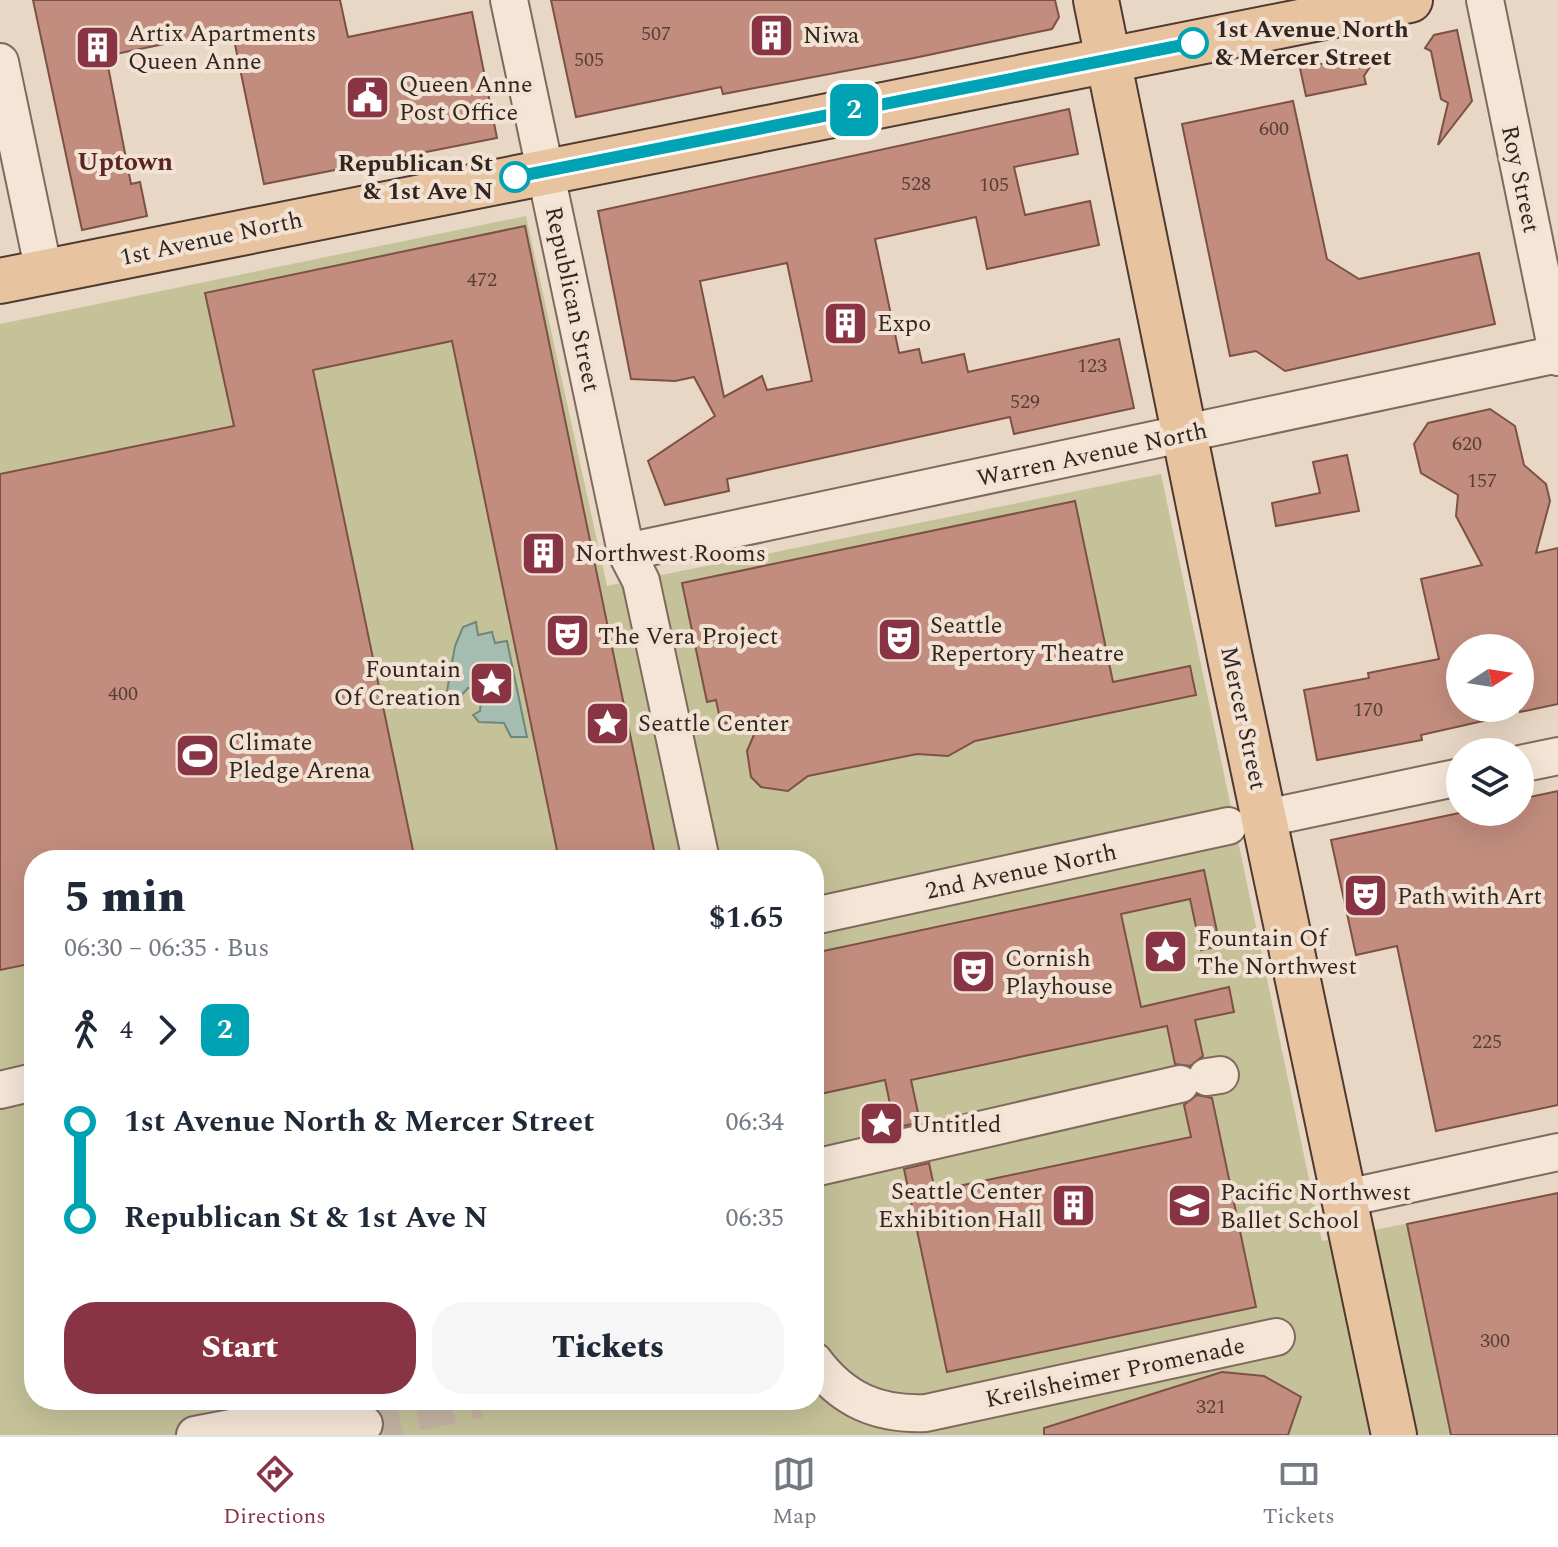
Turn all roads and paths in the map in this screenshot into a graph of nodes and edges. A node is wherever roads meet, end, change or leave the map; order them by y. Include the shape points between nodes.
1 (509, 0) edge
2 (1096, 0) edge
3 (1410, 0) edge
4 (1485, 0) edge
5 (1108, 59) junction
6 (0, 62) edge
7 (546, 171) junction
8 (44, 272) junction
9 (0, 281) edge
10 (1558, 355) edge
11 (1184, 435) junction
12 (626, 552) junction
13 (1558, 756) edge
14 (1534, 761) edge
15 (1446, 780) edge
16 (1247, 822) junction
17 (699, 850) edge
18 (824, 914) edge
19 (1202, 1079) dead end
20 (24, 1084) edge
21 (0, 1090) edge
22 (1558, 1152) edge
23 (824, 1166) edge
24 (1346, 1198) junction
25 (1276, 1337) dead end
26 (824, 1375) edge
27 (287, 1420) edge
28 (364, 1424) tunnel mouth
29 (195, 1435) edge
30 (1394, 1435) edge

1 - 7 street, Republican Street
2 - 5 main road, Mercer Street
3 - 5 main road, 1st Avenue North
4 - 10 street, Roy Street
5 - 7 main road, 1st Avenue North
5 - 11 main road, Mercer Street
6 - 8 street
7 - 8 main road, 1st Avenue North
7 - 12 street, Republican Street
8 - 9 main road, 1st Avenue North
10 - 11 street, Warren Avenue North
11 - 12 street, Warren Avenue North
11 - 16 main road, Mercer Street
12 - 17 street, Republican Street via 641,581
13 - 14 street
15 - 16 street, 2nd Avenue North
16 - 18 street, 2nd Avenue North
16 - 24 main road, Mercer Street
19 - 23 street
20 - 21 street
22 - 24 street
24 - 30 main road, Mercer Street
25 - 26 street, Kreilsheimer Promenade via 954,1407 899,1414 848,1396
27 - 28 street
27 - 29 street

